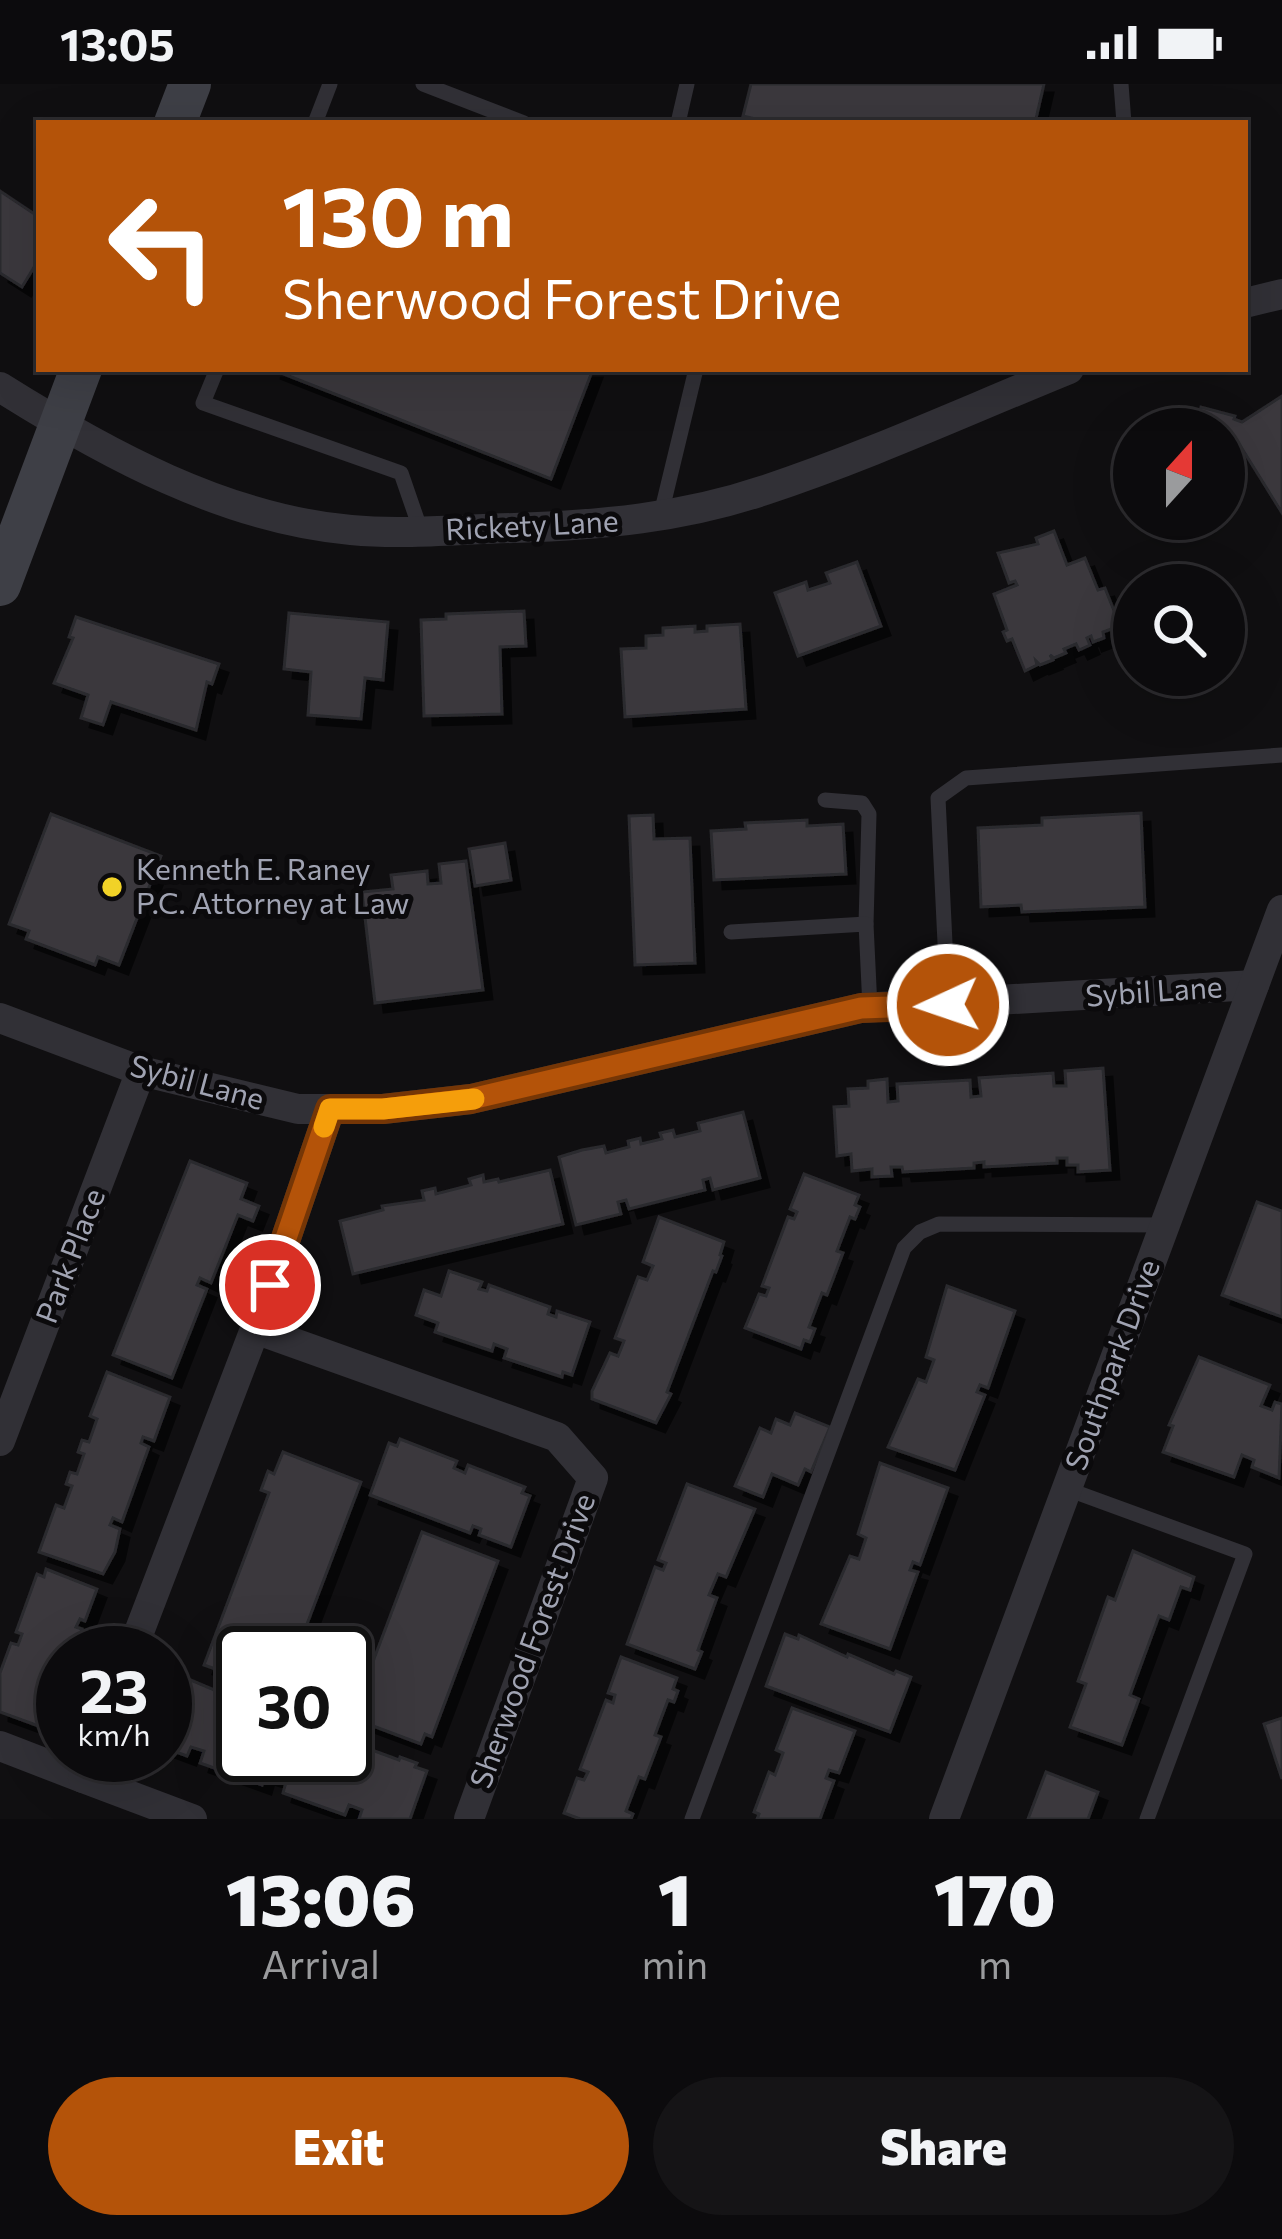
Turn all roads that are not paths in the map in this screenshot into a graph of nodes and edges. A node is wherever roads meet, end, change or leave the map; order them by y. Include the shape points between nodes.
1 (190, 84) edge
2 (330, 84) edge
3 (423, 84) edge
4 (687, 84) edge
5 (1120, 84) edge
6 (176, 120) edge
7 (316, 120) edge
8 (516, 120) edge
9 (679, 120) edge
10 (1124, 120) edge
11 (1282, 294) edge
12 (1248, 302) edge
13 (80, 372) edge
14 (216, 372) edge
15 (695, 372) edge
16 (1061, 372) edge
17 (0, 387) edge
18 (60, 424) junction
19 (660, 518) junction
20 (421, 531) junction
21 (0, 585) edge
22 (1282, 755) edge
23 (825, 800) dead end
24 (1282, 910) edge
25 (866, 924) junction
26 (731, 932) dead end
27 (1254, 985) junction
28 (948, 1005) junction
29 (870, 1008) junction
30 (0, 1018) edge
31 (141, 1071) junction
32 (330, 1109) junction
33 (1165, 1225) junction
34 (255, 1329) junction
35 (0, 1441) edge
36 (1067, 1489) junction
37 (141, 1626) edge
38 (0, 1746) edge
39 (36, 1754) edge
40 (119, 1782) edge
41 (192, 1819) edge
42 (469, 1819) edge
43 (692, 1819) edge
44 (944, 1819) edge
45 (1147, 1819) edge

1 - 6 main road
2 - 7 lane
3 - 8 lane
4 - 9 lane
5 - 10 lane
11 - 12 street
13 - 18 main road
14 - 20 lane via 203,403 400,473
15 - 19 lane
16 - 19 street, Rickety Lane via 765,490
17 - 18 street, Rickety Lane
18 - 20 street, Rickety Lane via 208,495 276,518 353,531
18 - 21 main road
19 - 20 street, Rickety Lane
22 - 28 lane via 966,778 938,798
23 - 25 lane via 862,803 869,814
24 - 27 street, Southpark Drive
25 - 26 lane
25 - 29 lane
27 - 28 street, Sybil Lane
27 - 33 street, Southpark Drive
28 - 29 street, Sybil Lane
29 - 32 street, Sybil Lane via 471,1099
30 - 31 street, Sybil Lane
31 - 32 street, Sybil Lane via 298,1109
31 - 35 street, Park Place
32 - 34 street
33 - 36 street, Southpark Drive
33 - 43 lane via 939,1224 904,1248
34 - 37 street
34 - 42 street, Sherwood Forest Drive via 557,1437 593,1478
36 - 44 street, Southpark Drive
36 - 45 lane via 1245,1554
38 - 39 street
40 - 41 street

